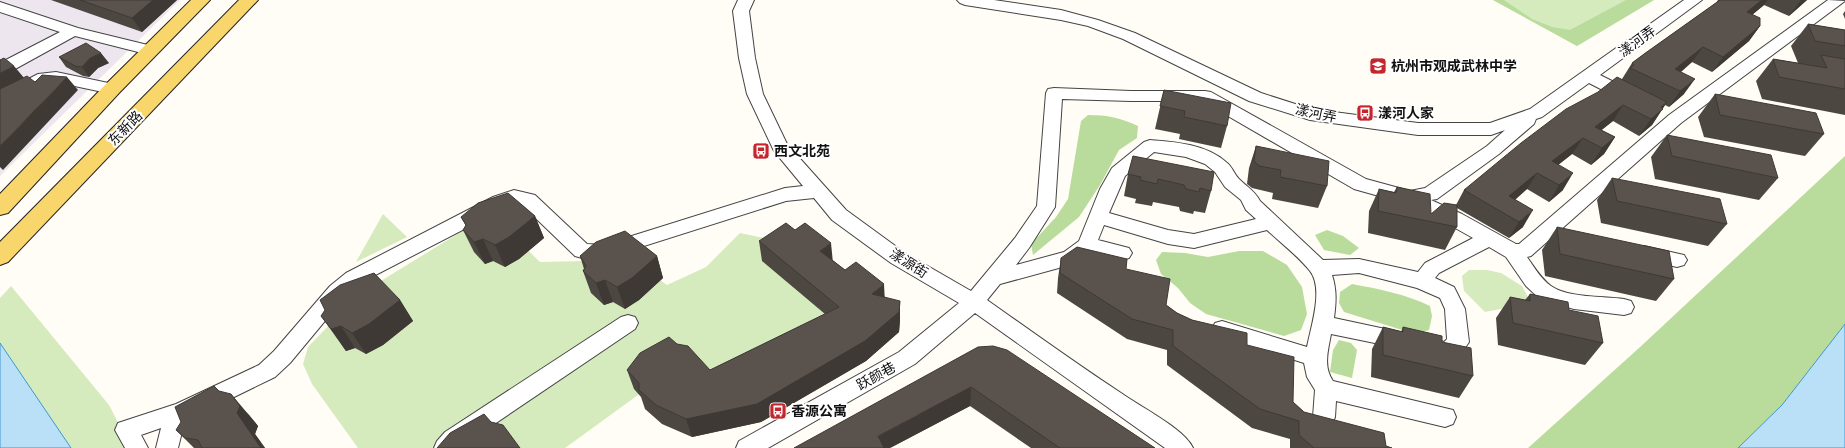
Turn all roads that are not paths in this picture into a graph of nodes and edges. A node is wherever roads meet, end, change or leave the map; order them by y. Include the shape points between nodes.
1 (201, 0) edge
2 (249, 0) edge
3 (746, 0) edge
4 (965, 0) edge
5 (1694, 0) edge
6 (1838, 0) edge
7 (0, 7) edge
8 (73, 31) junction
9 (1786, 38) junction
10 (1808, 42) edge
11 (150, 50) junction
12 (1753, 61) junction
13 (1776, 66) edge
14 (1196, 68) junction
15 (0, 70) edge
16 (1589, 76) junction
17 (112, 89) junction
18 (1205, 96) junction
19 (1706, 97) junction
20 (0, 101) edge
21 (1728, 101) edge
22 (1642, 102) edge
23 (1536, 113) junction
24 (1656, 135) junction
25 (1679, 140) edge
26 (1604, 181) junction
27 (1626, 185) edge
28 (816, 191) junction
29 (1410, 198) junction
30 (0, 207) edge
31 (1098, 216) junction
32 (1271, 222) junction
33 (1545, 232) junction
34 (1568, 237) edge
35 (1488, 239) junction
36 (1087, 245) junction
37 (1630, 250) edge
38 (1513, 252) junction
39 (1122, 253) dead end
40 (0, 256) edge
41 (1677, 260) dead end
42 (1319, 268) junction
43 (993, 278) junction
44 (1422, 281) junction
45 (974, 302) junction
46 (1624, 306) dead end
47 (628, 323) dead end
48 (1323, 324) junction
49 (1204, 326) edge
50 (1316, 358) junction
51 (1326, 389) junction
52 (183, 411) junction
53 (1324, 417) edge
54 (1446, 417) dead end
55 (137, 448) edge
56 (167, 448) edge
57 (445, 448) edge
58 (748, 448) edge
59 (1182, 448) edge

1 - 11 main road
2 - 40 main road, 东新路
3 - 28 street, 漾源街 via 741,11 755,94 780,147
4 - 14 street, 漾河弄 via 1061,15 1092,23 1128,36
5 - 16 street, 漾河弄
6 - 9 street
7 - 8 street
8 - 11 street
8 - 15 street
9 - 10 street
9 - 12 street
11 - 17 main road
12 - 13 street
12 - 19 street
14 - 18 street
14 - 23 street, 漾河弄 via 1255,97 1310,114 1411,129 1491,129
16 - 22 street
16 - 23 street, 漾河弄
17 - 20 street via 56,77 44,78
17 - 30 main road
18 - 29 street via 1360,184
18 - 43 street, 跃颜巷 via 1054,93 1046,207 1022,243
19 - 21 street
19 - 24 street via 1668,116
23 - 29 street via 1493,150 1430,194
24 - 25 street
24 - 26 street
26 - 27 street
26 - 33 street
28 - 45 street, 漾源街 via 839,215 898,258
28 - 52 street via 785,195 603,252 582,251 528,200 514,197 353,278 337,292 282,357 266,371
29 - 35 street via 1455,219
31 - 32 street via 1168,237 1194,241
31 - 32 street via 1118,172 1150,146 1199,154 1220,165 1233,185 1249,196 1253,205
31 - 36 street
32 - 42 street
33 - 34 street
33 - 38 street via 1524,251
35 - 38 street
35 - 44 street via 1432,268
36 - 39 street
36 - 43 street via 1070,258
37 - 41 street
38 - 46 street via 1536,284 1548,294 1562,299
42 - 44 street via 1359,266
42 - 48 street via 1326,286
43 - 45 street, 跃颜巷
44 - 48 street via 1447,294 1455,309 1458,342 1448,351
45 - 58 street, 跃颜巷 via 907,358
45 - 59 street, 漾源街
47 - 57 street via 453,439
48 - 50 street
49 - 50 street
50 - 51 street via 1318,377
51 - 53 street
51 - 54 street
52 - 55 street via 126,430
52 - 56 street via 171,430

